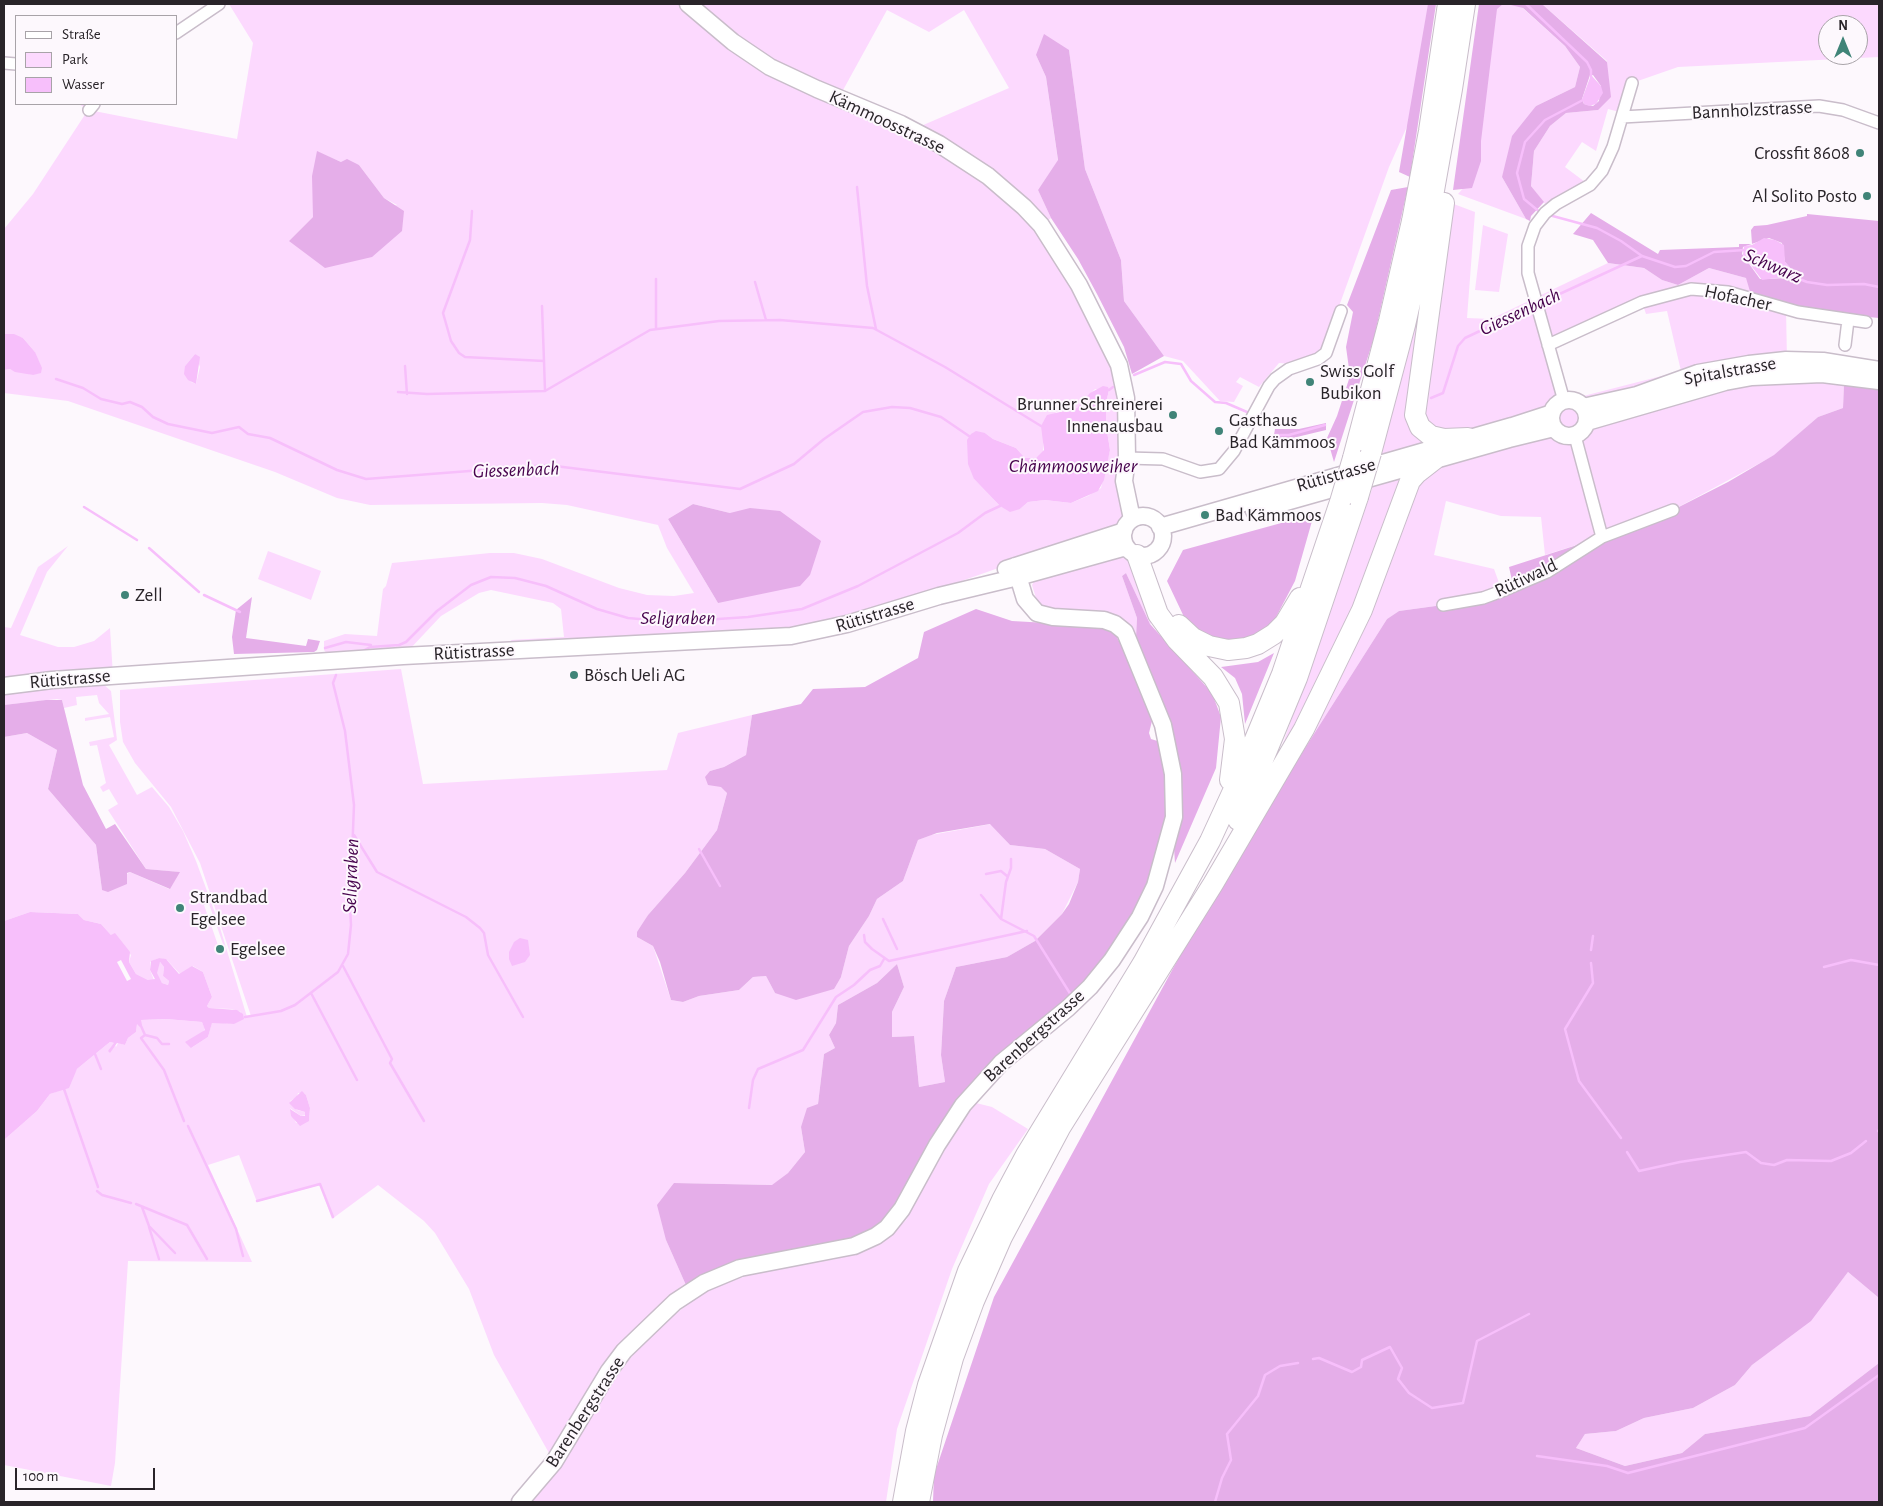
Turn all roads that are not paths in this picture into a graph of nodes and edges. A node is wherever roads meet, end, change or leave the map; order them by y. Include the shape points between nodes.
1 (219, 4) edge
2 (688, 4) edge
3 (1448, 4) edge
4 (1465, 4) edge
5 (178, 31) edge
6 (1460, 39) junction
7 (1632, 83) dead end
8 (1622, 117) junction
9 (1879, 123) edge
10 (1341, 311) dead end
11 (1848, 320) junction
12 (1866, 322) dead end
13 (1548, 344) junction
14 (1845, 345) dead end
15 (1879, 370) edge
16 (1879, 381) edge
17 (1564, 401) junction
18 (1585, 415) junction
19 (1553, 420) junction
20 (1575, 436) junction
21 (1468, 438) junction
22 (1362, 455) junction
23 (1428, 457) junction
24 (1127, 458) junction
25 (1349, 499) junction
26 (1673, 510) dead end
27 (1161, 532) junction
28 (1136, 537) junction
29 (1602, 537) junction
30 (1324, 549) junction
31 (1017, 572) junction
32 (1443, 604) dead end
33 (4, 686) edge
34 (1223, 814) junction
35 (1149, 984) junction
36 (520, 1502) edge
37 (903, 1502) edge
38 (919, 1502) edge

1 - 5 street
2 - 24 main road, Kämmoosstrasse via 733,42 770,67 920,133 988,176 1024,207 1066,261 1115,356 1126,398
3 - 22 highway via 1412,221
4 - 6 highway
6 - 21 highway via 1438,256 1415,410 1419,424 1431,436 1444,440
6 - 22 highway via 1428,224 1405,325
7 - 8 street
8 - 9 street, Bannholzstrasse via 1818,106 1843,110
8 - 13 street via 1610,154 1597,178 1552,206 1532,232 1527,267
10 - 24 street via 1326,353 1276,378 1234,450 1219,468 1200,472 1163,459
11 - 12 street, Hofacher
11 - 13 street, Hofacher via 1786,309 1728,292 1690,289 1642,302
11 - 14 street
13 - 17 street
15 - 18 main road, Spitalstrasse via 1823,361 1749,364 1698,373
16 - 18 main road, Spitalstrasse via 1822,374 1752,377
17 - 18 main road via 1575,401
17 - 19 main road via 1559,403
18 - 20 main road via 1583,430
19 - 20 main road via 1563,436
19 - 21 main road
19 - 23 main road
20 - 29 street
21 - 23 main road
22 - 25 highway, bridge
23 - 27 main road, Rütistrasse
23 - 35 highway via 1410,482 1362,610 1304,728
24 - 28 main road, Kämmoosstrasse
25 - 30 highway via 1331,528
25 - 35 highway via 1312,636 1256,781 1204,888
26 - 29 street, Rütiwald
27 - 28 main road via 1153,519
27 - 28 main road via 1160,547
28 - 30 highway via 1177,622 1199,642 1228,650 1258,644 1279,629 1296,606
28 - 31 main road, Rütistrasse
28 - 34 highway via 1158,614 1177,640 1213,677 1231,710 1235,745
29 - 32 street, Rütiwald via 1547,572 1502,591 1483,598
30 - 34 highway via 1282,674
31 - 33 main road, Rütistrasse via 847,624 774,638 420,655
31 - 36 main road, Barenbergstrasse via 1027,604 1041,615 1104,620 1120,628 1131,643 1160,715 1173,774 1174,817 1155,886 1140,917 1090,987 1000,1063 963,1105 902,1209 887,1228 854,1246 734,1270 704,1283 675,1302 624,1351 554,1462
34 - 37 highway via 1186,887 1046,1120 986,1232 960,1291 935,1363 916,1430
35 - 38 highway via 1051,1144 993,1256 950,1369 932,1435

